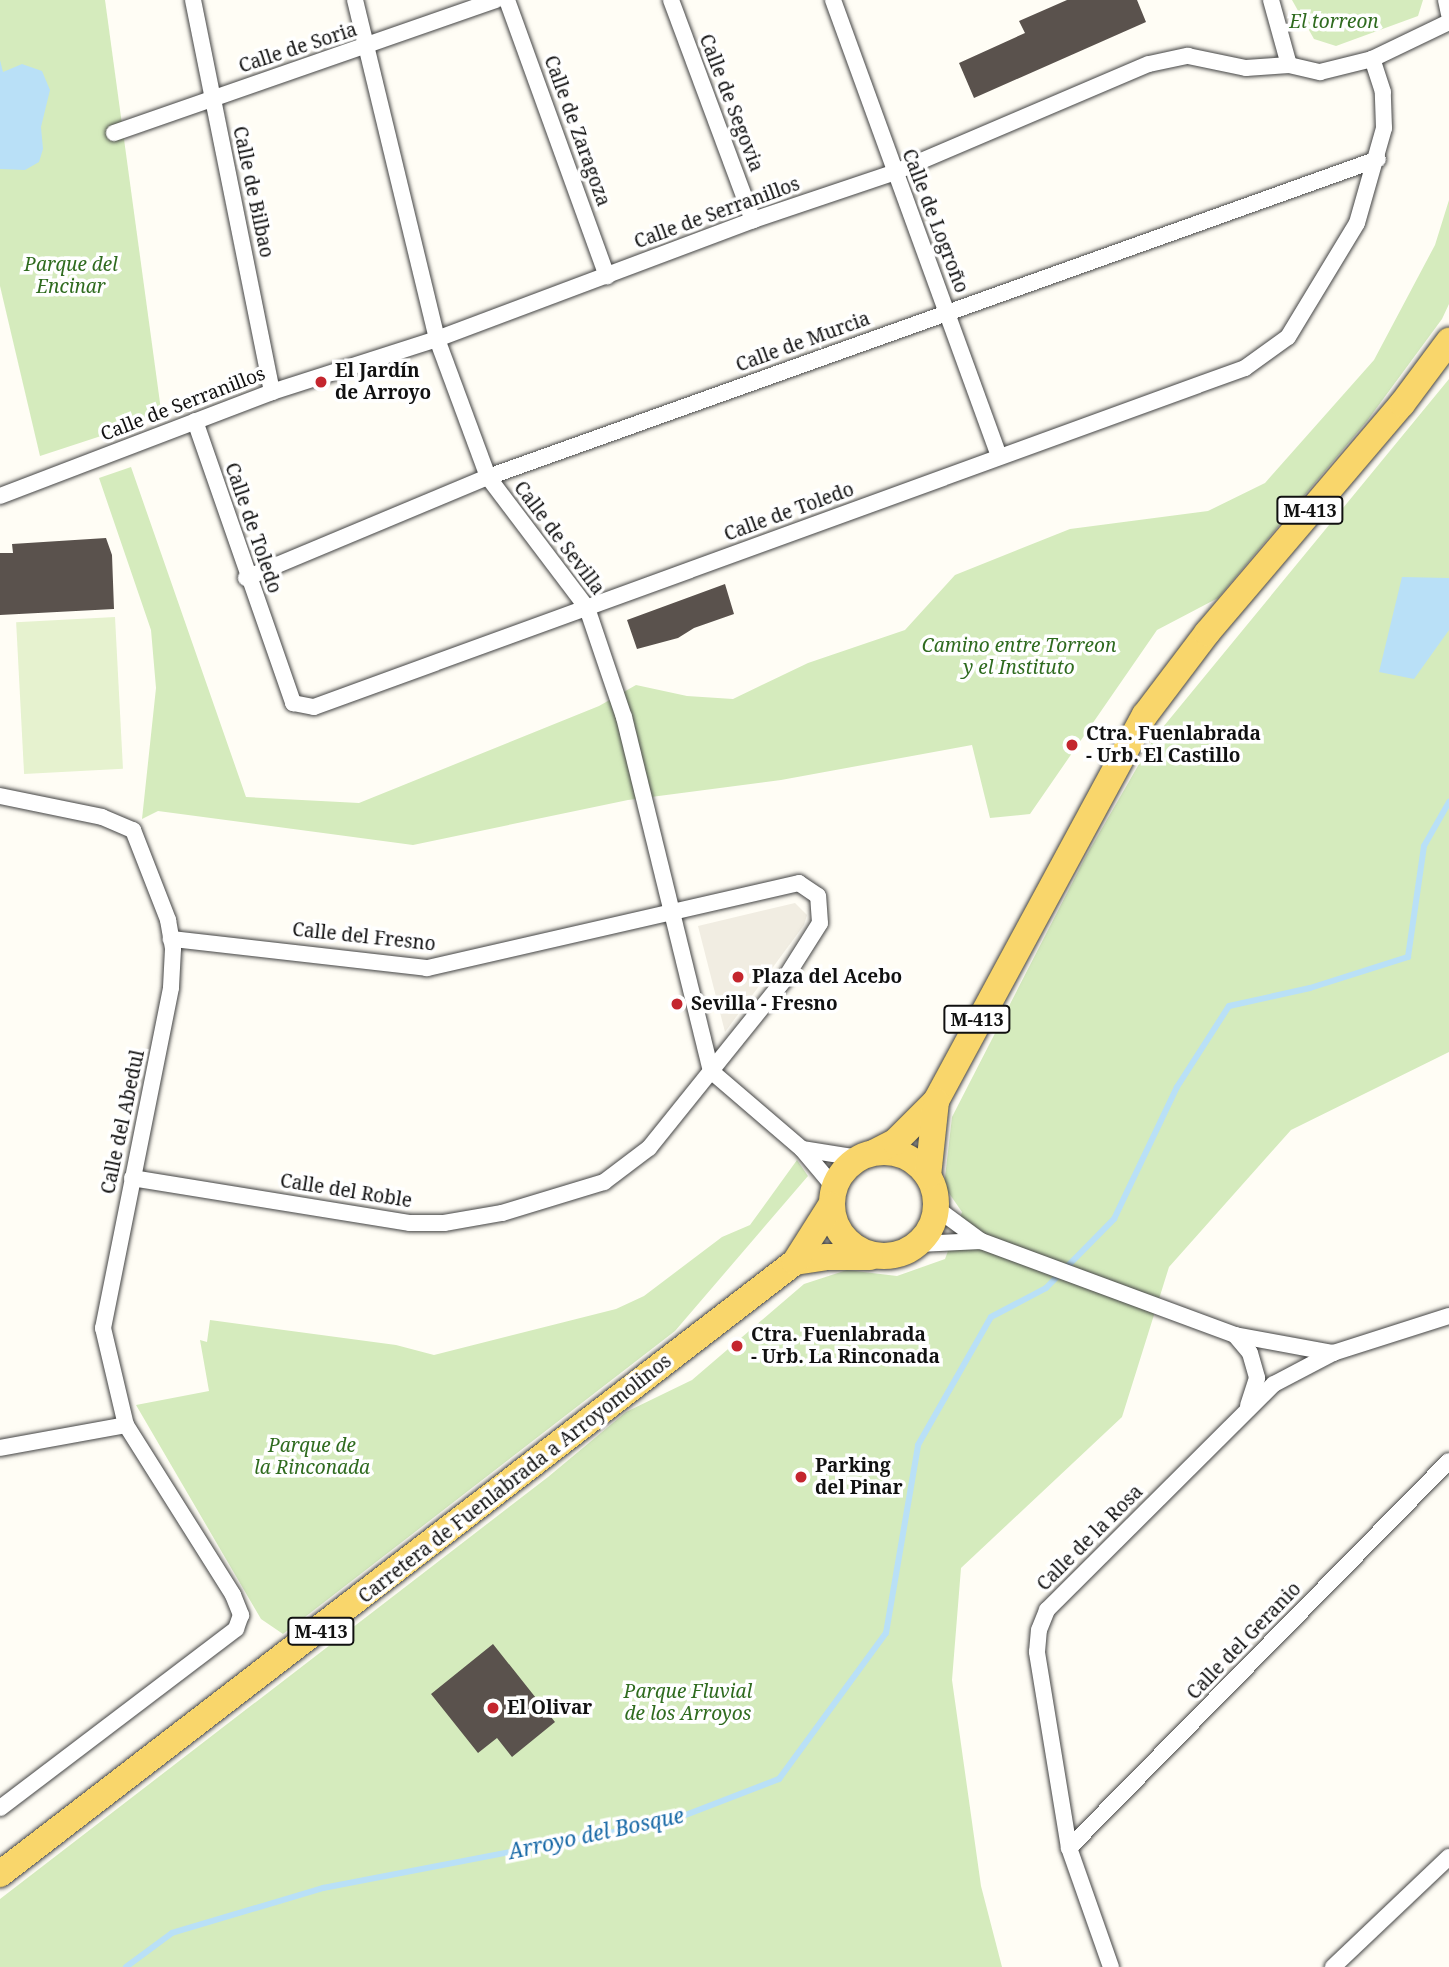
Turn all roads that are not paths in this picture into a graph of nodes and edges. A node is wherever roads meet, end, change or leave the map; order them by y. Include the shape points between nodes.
1 (193, 0) edge
2 (355, 0) edge
3 (495, 0) edge
4 (507, 0) edge
5 (671, 0) edge
6 (833, 0) edge
7 (1271, 0) edge
8 (1446, 0) edge
9 (1449, 14) edge
10 (1449, 22) edge
11 (365, 48) junction
12 (1373, 59) junction
13 (1289, 65) junction
14 (212, 99) junction
15 (114, 133) dead end
16 (1378, 159) junction
17 (893, 173) junction
18 (753, 220) junction
19 (607, 276) junction
20 (948, 313) junction
21 (437, 339) junction
22 (1449, 341) edge
23 (272, 392) junction
24 (195, 421) junction
25 (999, 456) junction
26 (488, 477) junction
27 (0, 496) edge
28 (246, 578) junction
29 (587, 608) junction
30 (0, 796) edge
31 (674, 913) junction
32 (171, 939) junction
33 (711, 1071) junction
34 (936, 1101) junction
35 (802, 1149) junction
36 (867, 1155) junction
37 (928, 1176) junction
38 (132, 1178) junction
39 (833, 1196) junction
40 (936, 1208) junction
41 (981, 1241) junction
42 (918, 1244) junction
43 (884, 1257) junction
44 (795, 1262) junction
45 (1449, 1316) edge
46 (1235, 1335) junction
47 (1333, 1353) junction
48 (1244, 1413) junction
49 (126, 1425) junction
50 (0, 1448) edge
51 (1449, 1461) edge
52 (0, 1808) edge
53 (1069, 1848) junction
54 (1449, 1857) edge
55 (0, 1874) edge
56 (1111, 1967) edge
57 (1333, 1967) edge

1 - 14 street, Calle de Bilbao
2 - 11 street, Calle de Sevilla
3 - 11 street, Calle de Soria
4 - 19 street, Calle de Zaragoza
5 - 18 street, Calle de Segovia
6 - 17 street, Calle de Logroño
7 - 13 street
8 - 9 street
10 - 12 street, Calle de Serranillos
11 - 14 street, Calle de Soria
11 - 21 street, Calle de Sevilla
12 - 13 street, Calle de Serranillos via 1320,72
12 - 16 street, Calle de Toledo via 1383,92
13 - 17 street, Calle de Serranillos via 1246,68 1188,56 1149,64
14 - 15 street, Calle de Soria
14 - 23 street, Calle de Bilbao
16 - 20 street, Calle de Murcia
16 - 25 street, Calle de Toledo via 1357,223 1289,337 1245,368
17 - 18 street, Calle de Serranillos
17 - 20 street, Calle de Logroño
18 - 19 street, Calle de Serranillos
19 - 21 street, Calle de Serranillos
20 - 25 street, Calle de Logroño
20 - 26 street, Calle de Murcia
21 - 23 street, Calle de Serranillos
21 - 26 street, Calle de Sevilla
22 - 34 main road, M-413 via 1402,404 1207,633 1145,715
23 - 24 street, Calle de Serranillos
24 - 27 street, Calle de Serranillos
24 - 28 street, Calle de Toledo
25 - 29 street, Calle de Toledo
26 - 28 street, Calle de Murcia
26 - 29 street, Calle de Sevilla
28 - 29 street, Calle de Toledo via 293,703 314,707
29 - 31 street, Calle de Sevilla via 624,717
30 - 32 street, Calle del Abedul via 102,817 133,830
31 - 32 street, Calle del Fresno via 428,968
31 - 33 street, Calle de Sevilla
31 - 33 street via 799,883 818,896 820,923 784,980
32 - 38 street, Calle del Abedul via 171,988
33 - 35 street
33 - 38 street, Calle del Roble via 649,1148 604,1182 502,1213 444,1223 404,1223
34 - 36 main road, M-413 via 895,1142
34 - 37 main road, M-413
35 - 36 street
35 - 39 street
36 - 37 main road via 905,1156
36 - 39 main road, M-413
37 - 40 main road, M-413
38 - 49 street, Calle del Abedul via 103,1328
39 - 43 main road via 841,1236 868,1255
39 - 44 main road, Carretera de Fuenlabrada a Arroyomolinos / M-413
40 - 41 street
40 - 42 main road via 927,1234
41 - 42 street
41 - 46 street
42 - 43 main road, M-413
43 - 44 main road, Carretera de Fuenlabrada a Arroyomolinos / M-413
44 - 55 main road, Carretera de Fuenlabrada a Arroyomolinos / M-413
45 - 47 street, Calle de la Rosa
46 - 47 street
46 - 48 street, Calle de la Rosa via 1250,1353 1256,1378 1255,1392
47 - 48 street, Calle de la Rosa via 1274,1384
48 - 53 street, Calle de la Rosa via 1047,1610 1037,1652
49 - 50 street
49 - 52 street, Calle del Abedul via 233,1595 241,1615 236,1629
51 - 53 street, Calle del Geranio
53 - 56 street, Calle de la Rosa
54 - 57 street

